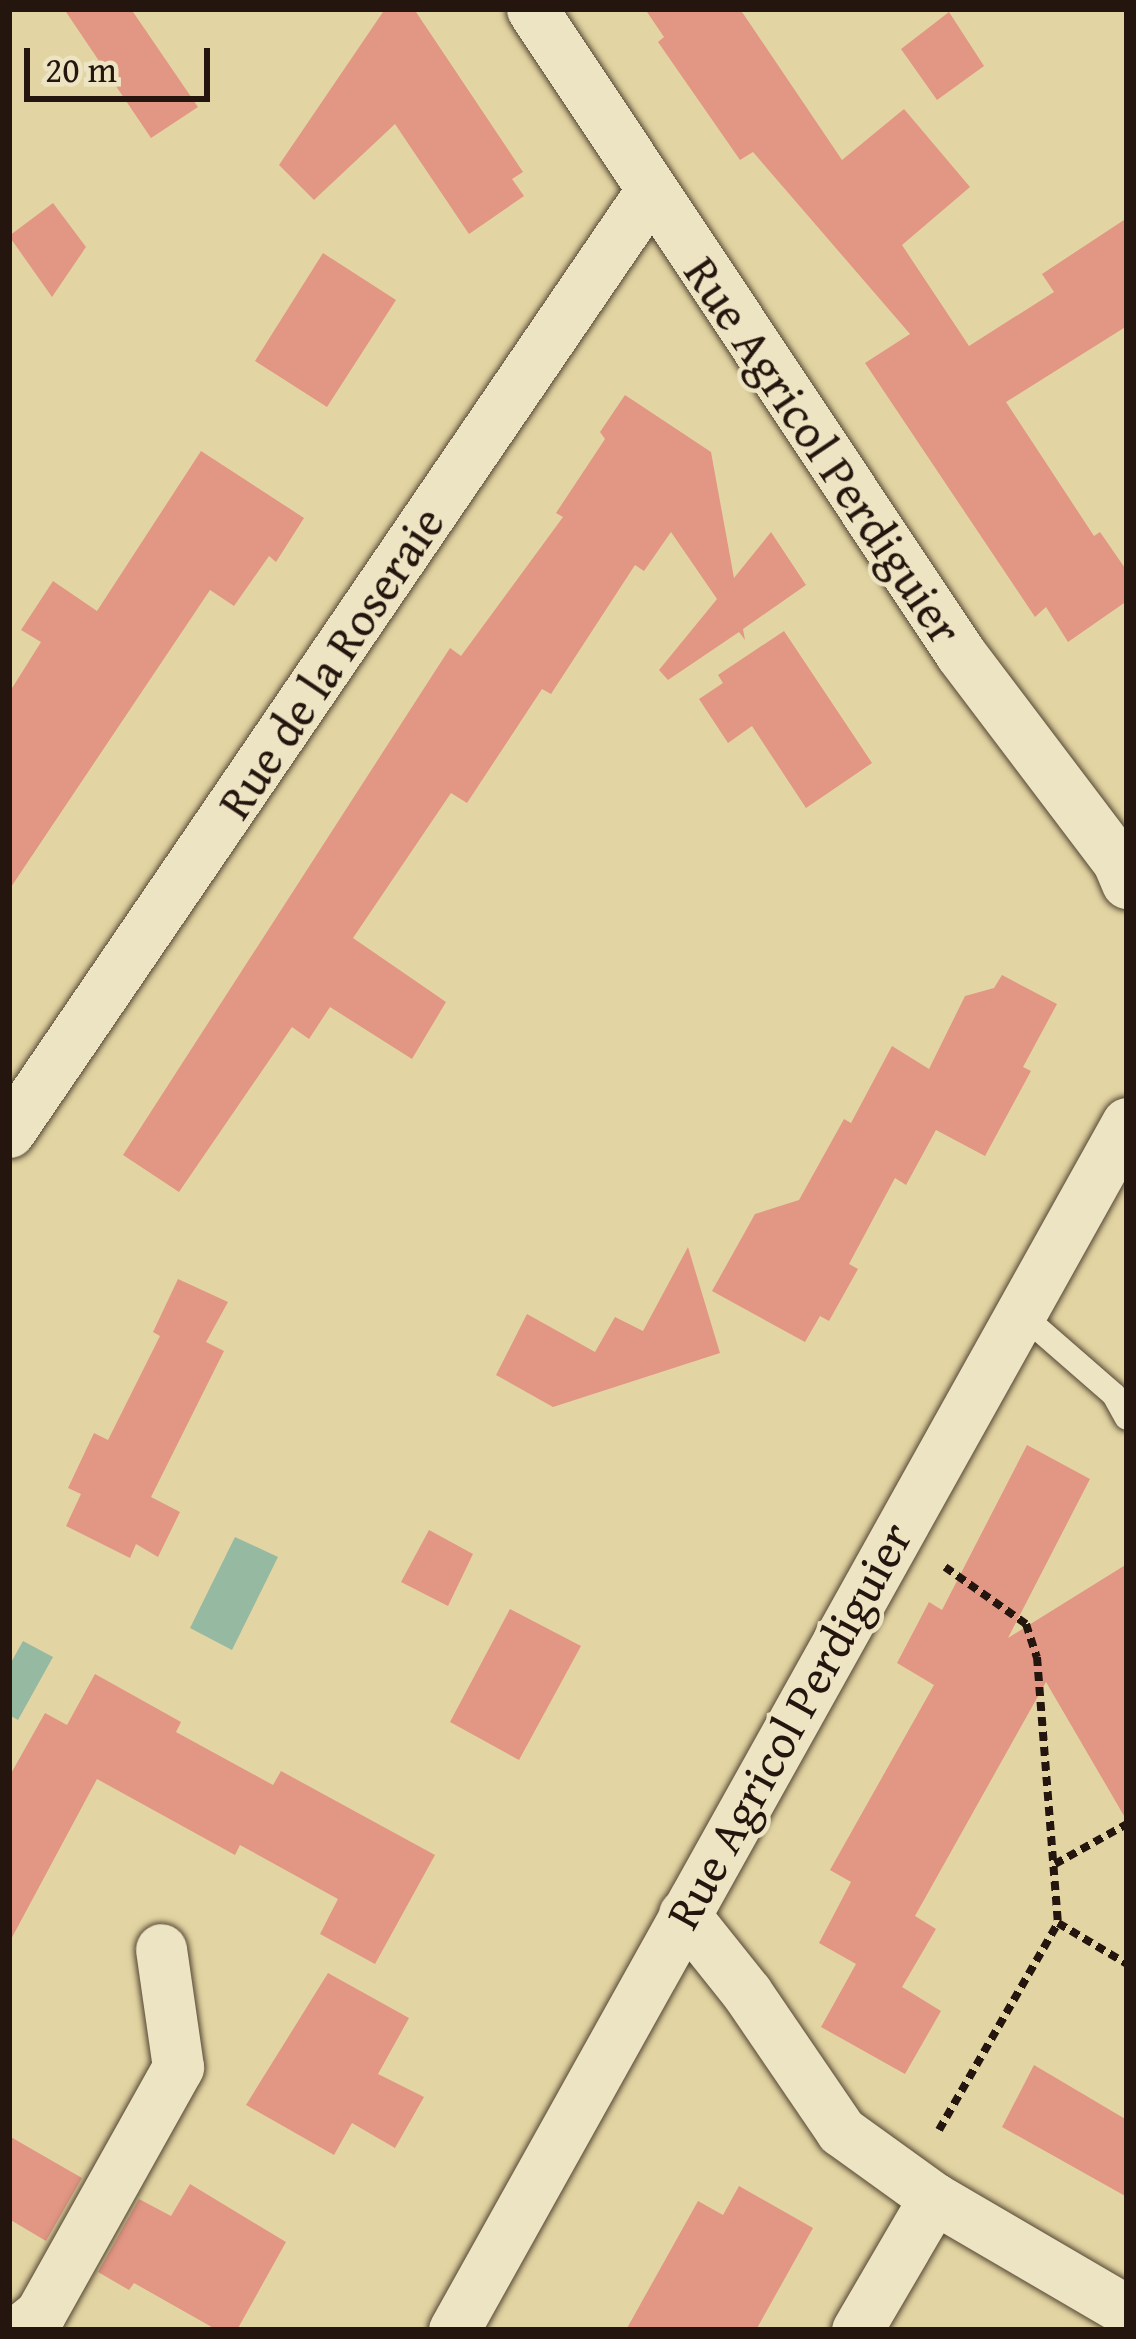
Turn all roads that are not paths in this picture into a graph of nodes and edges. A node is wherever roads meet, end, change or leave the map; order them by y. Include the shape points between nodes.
1 (532, 9) edge
2 (650, 192) junction
3 (1127, 883) edge
4 (1127, 1123) edge
5 (9, 1132) edge
6 (1019, 1312) junction
7 (1127, 1418) edge
8 (684, 1914) junction
9 (161, 1949) dead end
10 (922, 2190) junction
11 (1127, 2312) edge
12 (20, 2330) edge
13 (454, 2330) edge
14 (857, 2330) edge

1 - 2 street, Rue Agricol Perdiguier
2 - 3 street, Rue Agricol Perdiguier via 960,653
2 - 5 street, Rue de la Roseraie
4 - 6 street, Rue Agricol Perdiguier
6 - 7 lane via 1114,1395
6 - 8 street, Rue Agricol Perdiguier
8 - 10 street via 841,2131
8 - 13 street, Rue Agricol Perdiguier
9 - 12 street via 178,2067 40,2314
10 - 11 street
10 - 14 street

